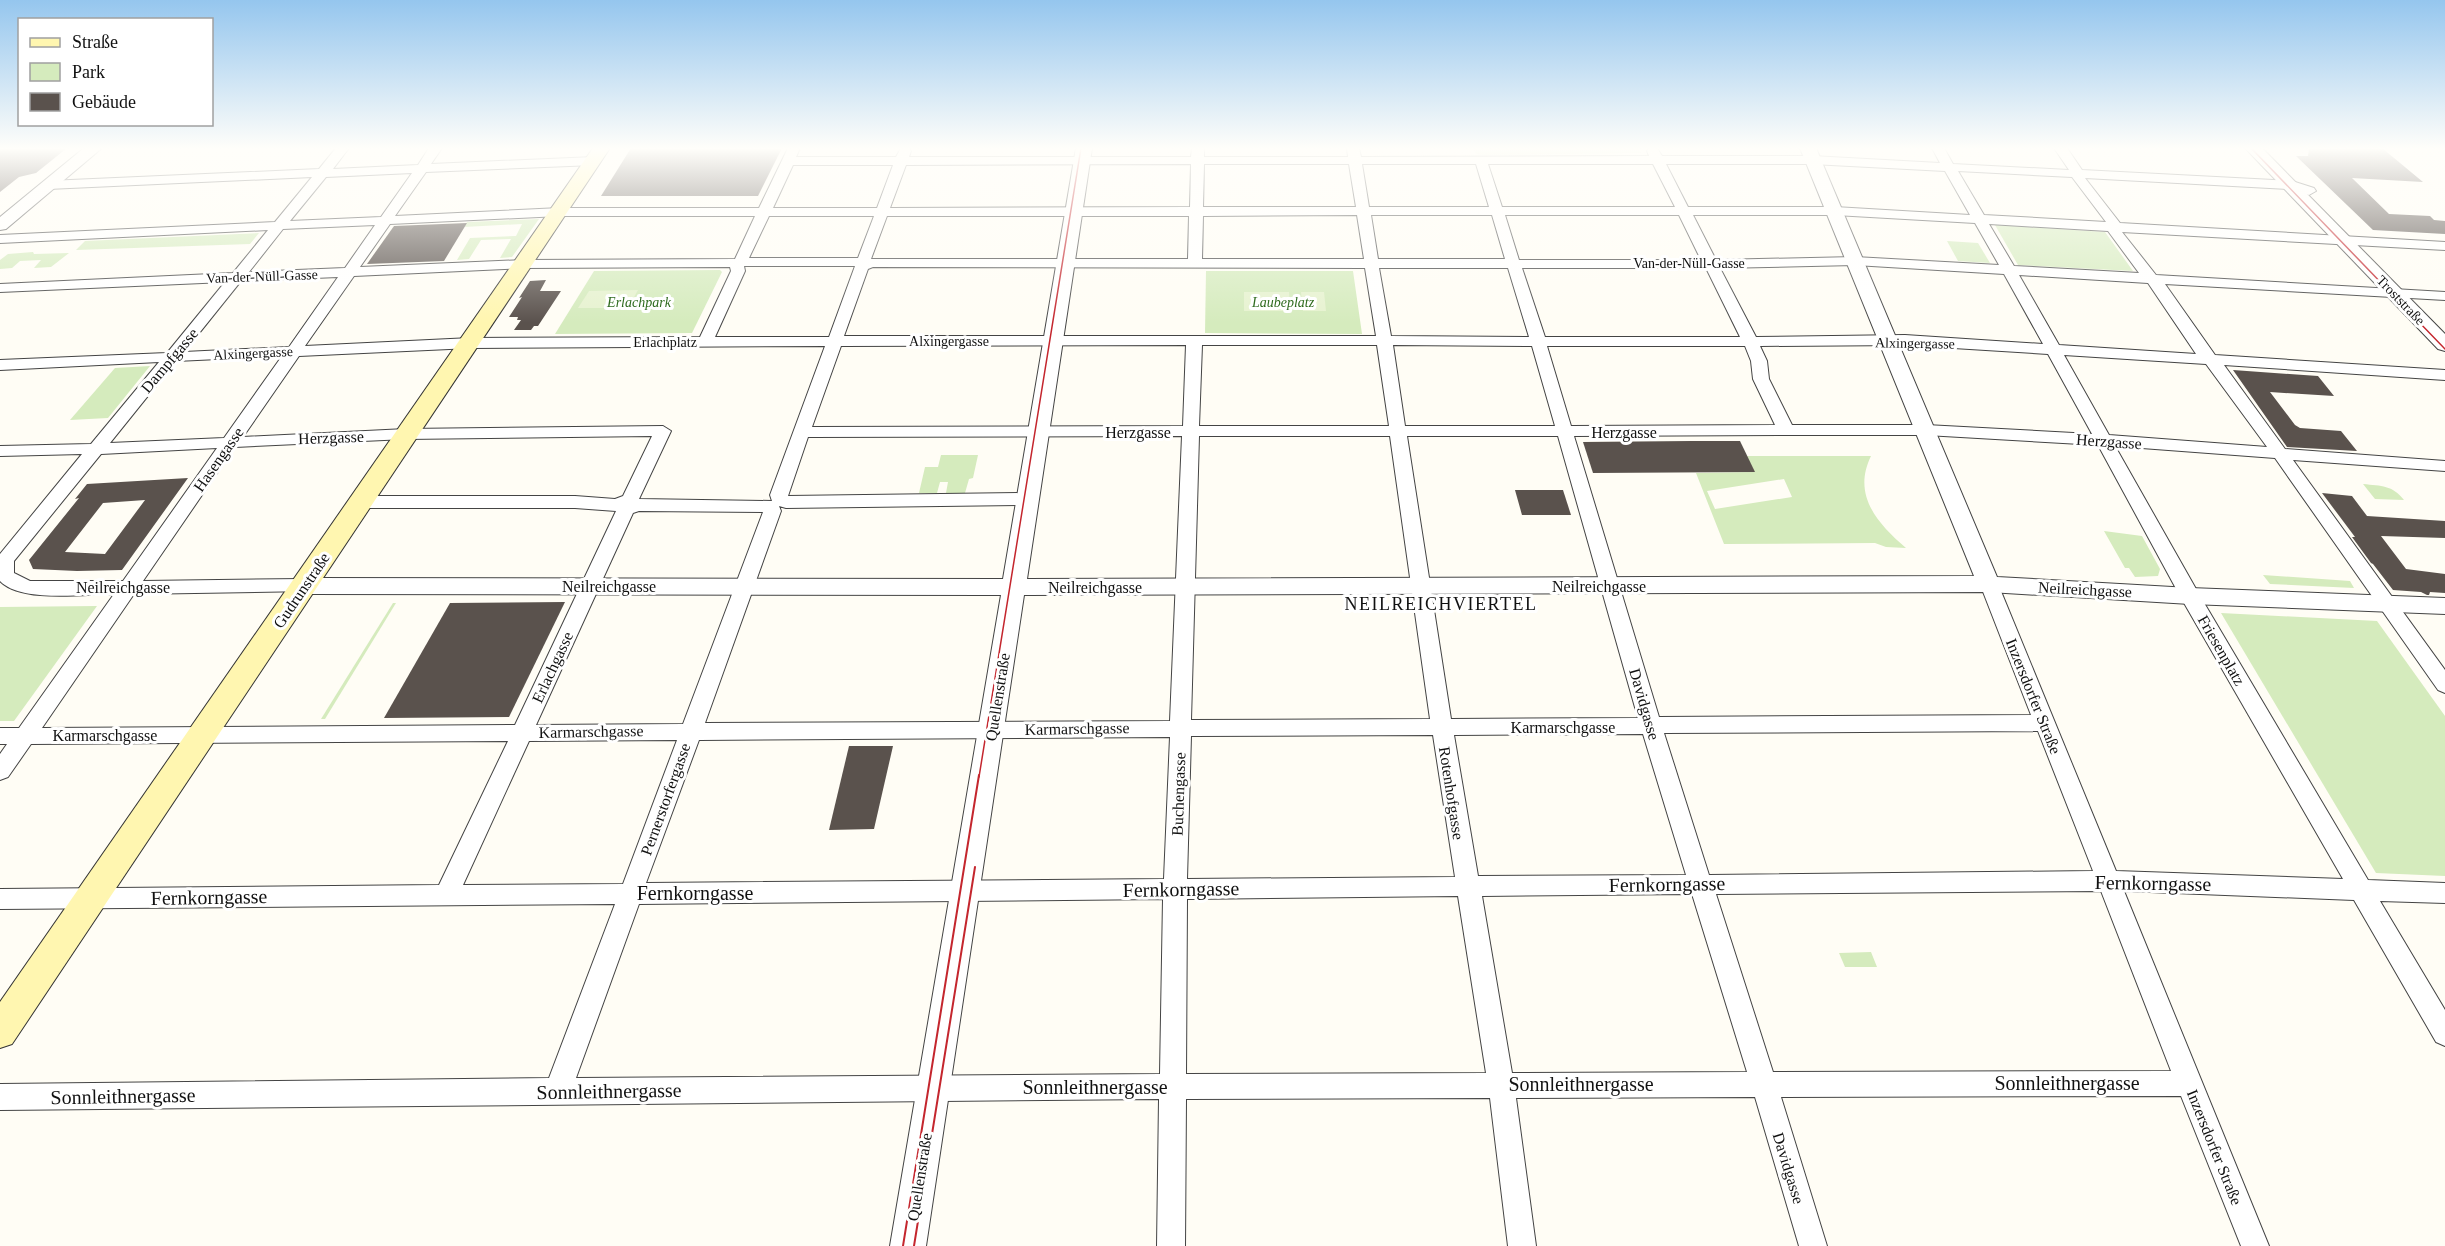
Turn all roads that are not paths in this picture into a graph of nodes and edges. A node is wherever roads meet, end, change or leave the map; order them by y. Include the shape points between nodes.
1 (23, 206) edge
2 (296, 206) edge
3 (396, 206) edge
4 (564, 206) edge
5 (767, 206) edge
6 (882, 206) edge
7 (1075, 206) edge
8 (1195, 206) edge
9 (1362, 206) edge
10 (1495, 206) edge
11 (1682, 206) edge
12 (1833, 206) edge
13 (1971, 206) edge
14 (2101, 206) edge
15 (2310, 206) edge
16 (2321, 206) edge
17 (1195, 210) junction
18 (1363, 210) junction
19 (1496, 211) junction
20 (1684, 211) junction
21 (1835, 211) junction
22 (560, 212) junction
23 (764, 212) junction
24 (880, 212) junction
25 (1074, 212) junction
26 (1978, 219) junction
27 (386, 220) junction
28 (0, 225) edge
29 (280, 225) junction
30 (2114, 226) junction
31 (0, 239) edge
32 (2350, 245) junction
33 (2445, 246) edge
34 (1855, 261) junction
35 (864, 263) junction
36 (1066, 263) junction
37 (1196, 263) junction
38 (1370, 263) junction
39 (524, 264) junction
40 (1514, 264) junction
41 (1709, 264) junction
42 (2009, 271) junction
43 (349, 272) junction
44 (238, 277) junction
45 (2152, 279) junction
46 (0, 288) edge
47 (2395, 293) junction
48 (2445, 296) edge
49 (1053, 340) junction
50 (1384, 340) junction
51 (1538, 340) junction
52 (835, 341) junction
53 (1750, 341) junction
54 (1887, 341) junction
55 (705, 342) junction
56 (1194, 342) junction
57 (471, 343) junction
58 (2445, 345) edge
59 (293, 350) junction
60 (2053, 350) junction
61 (172, 357) junction
62 (2210, 359) junction
63 (0, 365) edge
64 (2445, 375) edge
65 (1926, 430) junction
66 (663, 431) joint
67 (1191, 431) junction
68 (801, 432) junction
69 (1038, 432) junction
70 (1397, 432) junction
71 (1563, 432) junction
72 (1787, 432) junction
73 (406, 434) junction
74 (2104, 440) junction
75 (230, 441) junction
76 (96, 449) junction
77 (0, 451) edge
78 (2278, 453) junction
79 (2445, 466) edge
80 (1027, 499) junction
81 (360, 502) junction
82 (775, 503) junction
83 (626, 505) junction
84 (4, 576) joint
85 (1989, 584) junction
86 (303, 586) junction
87 (590, 586) junction
88 (745, 586) junction
89 (1612, 586) junction
90 (129, 587) junction
91 (1014, 587) junction
92 (1186, 587) junction
93 (1420, 587) junction
94 (2190, 596) junction
95 (2386, 604) junction
96 (2445, 606) edge
97 (2445, 685) edge
98 (2046, 723) junction
99 (1180, 727) junction
100 (1651, 727) junction
101 (1442, 728) junction
102 (993, 729) junction
103 (690, 730) junction
104 (522, 732) junction
105 (203, 734) junction
106 (0, 735) edge
107 (25, 735) junction
108 (0, 771) edge
109 (2109, 881) junction
110 (1699, 884) junction
111 (1467, 887) junction
112 (1175, 889) junction
113 (2362, 889) junction
114 (966, 891) junction
115 (631, 893) junction
116 (2445, 893) edge
117 (447, 894) junction
118 (0, 899) edge
119 (90, 899) junction
120 (0, 1032) edge
121 (2445, 1034) edge
122 (1764, 1083) junction
123 (2190, 1083) junction
124 (1501, 1084) junction
125 (934, 1087) junction
126 (1173, 1087) junction
127 (557, 1093) junction
128 (0, 1097) edge
129 (908, 1246) edge
130 (1171, 1246) edge
131 (1522, 1246) edge
132 (1813, 1246) edge
133 (2255, 1246) edge

1 - 28 street
2 - 29 street, Dampfgasse
3 - 27 street, Hasengasse
4 - 22 main road, Gudrunstraße
5 - 23 street
6 - 24 street, Pernerstorfergasse
7 - 25 street, Quellenstraße
8 - 17 street
9 - 18 street
10 - 19 street, Davidgasse
11 - 20 street
12 - 21 street, Inzersdorfer Straße
13 - 26 street
14 - 30 street
15 - 32 street, Troststraße
16 - 32 street, Troststraße
17 - 18 street
17 - 25 street
17 - 37 street
18 - 19 street
18 - 38 street
19 - 20 street
19 - 40 street, Davidgasse
20 - 21 street
20 - 41 street
21 - 26 street
21 - 34 street, Inzersdorfer Straße
22 - 23 street
22 - 27 street
22 - 39 main road, Gudrunstraße
23 - 24 street
23 - 35 street via 742,258 744,262
24 - 25 street
24 - 35 street, Pernerstorfergasse
25 - 36 street, Quellenstraße
26 - 30 street
26 - 42 street
27 - 29 street
27 - 43 street, Hasengasse
29 - 31 street
29 - 44 street, Dampfgasse
30 - 32 street
30 - 45 street
32 - 33 street
32 - 47 street, Troststraße
34 - 41 street, Van-der-Nüll-Gasse
34 - 42 street, Van-der-Nüll-Gasse
34 - 54 street, Inzersdorfer Straße
35 - 36 street
35 - 52 street, Pernerstorfergasse
36 - 37 street
36 - 49 street, Quellenstraße
37 - 38 street
38 - 40 street, Van-der-Nüll-Gasse
38 - 50 street
39 - 43 street, Van-der-Nüll-Gasse
39 - 55 street, Erlachplatz via 737,265 738,271
39 - 57 main road, Gudrunstraße
40 - 41 street, Van-der-Nüll-Gasse
40 - 51 street, Davidgasse
41 - 53 street
42 - 45 street, Van-der-Nüll-Gasse
42 - 60 street
43 - 44 street, Van-der-Nüll-Gasse
43 - 59 street, Hasengasse
44 - 46 street, Van-der-Nüll-Gasse
44 - 61 street, Dampfgasse
45 - 47 street
45 - 62 street
47 - 48 street
47 - 58 street, Troststraße
49 - 52 street, Alxingergasse
49 - 56 street, Alxingergasse
49 - 69 street, Quellenstraße
50 - 51 street, Alxingergasse
50 - 56 street
50 - 70 street, Rotenhofgasse
51 - 53 street, Alxingergasse
51 - 71 street, Davidgasse
52 - 55 street, Alxingergasse
52 - 68 street, Pernerstorfergasse
53 - 54 street, Alxingergasse
53 - 72 street via 1759,361 1761,379
54 - 60 street, Alxingergasse
54 - 65 street, Inzersdorfer Straße
55 - 57 street, Erlachplatz
56 - 67 street, Buchengasse
57 - 59 street, Alxingergasse
57 - 73 main road, Gudrunstraße
59 - 61 street, Alxingergasse
59 - 75 street, Hasengasse
60 - 62 street, Alxingergasse
60 - 74 street
61 - 63 street, Alxingergasse
61 - 76 street, Dampfgasse
62 - 64 street, Alxingergasse
62 - 78 street
65 - 72 street, Herzgasse
65 - 74 street, Herzgasse
65 - 85 street, Inzersdorfer Straße
66 - 73 street, Herzgasse
66 - 83 street, Erlachgasse
67 - 69 street, Herzgasse
67 - 70 street, Herzgasse
67 - 92 street, Buchengasse
68 - 69 street, Herzgasse
68 - 82 street, Pernerstorfergasse
69 - 80 street, Quellenstraße
70 - 71 street, Herzgasse
70 - 93 street, Rotenhofgasse
71 - 72 street, Herzgasse
71 - 89 street, Davidgasse
73 - 75 street, Herzgasse
73 - 81 main road, Gudrunstraße
74 - 78 street, Herzgasse
74 - 94 street
75 - 76 street, Herzgasse
75 - 90 street, Hasengasse
76 - 77 street, Herzgasse
76 - 84 street, Dampfgasse via 5,560
78 - 79 street, Herzgasse
78 - 95 street
80 - 82 street
80 - 91 street, Quellenstraße
81 - 83 street
81 - 86 main road, Gudrunstraße
82 - 83 street
82 - 88 street, Pernerstorfergasse
83 - 87 street, Erlachgasse
84 - 90 street, Neilreichgasse via 9,582 29,588
85 - 89 street, Neilreichgasse
85 - 94 street, Neilreichgasse
85 - 98 street, Inzersdorfer Straße
86 - 87 street, Neilreichgasse
86 - 90 street, Neilreichgasse
86 - 105 main road, Gudrunstraße
87 - 88 street, Neilreichgasse
87 - 104 street, Erlachgasse
88 - 91 street, Neilreichgasse
88 - 103 street, Pernerstorfergasse
89 - 93 street, Neilreichgasse
89 - 100 street, Davidgasse
90 - 107 street, Hasengasse
91 - 92 street, Neilreichgasse
91 - 102 street, Quellenstraße
92 - 93 street, Neilreichgasse
92 - 99 street, Buchengasse
93 - 101 street, Rotenhofgasse
94 - 95 street, Friesenplatz
94 - 113 street, Friesenplatz
95 - 96 street
95 - 97 street
98 - 100 street, Karmarschgasse
98 - 109 street, Inzersdorfer Straße
99 - 101 street, Karmarschgasse
99 - 102 street, Karmarschgasse
99 - 112 street, Buchengasse
100 - 101 street, Karmarschgasse
100 - 110 street, Davidgasse
101 - 111 street, Rotenhofgasse
102 - 103 street, Karmarschgasse
102 - 114 street, Quellenstraße
103 - 104 street, Karmarschgasse
103 - 115 street, Pernerstorfergasse
104 - 105 street, Karmarschgasse
104 - 117 street, Erlachgasse
105 - 107 street, Karmarschgasse
105 - 119 main road, Gudrunstraße
106 - 107 street, Karmarschgasse
107 - 108 street, Hasengasse
109 - 110 street, Fernkorngasse
109 - 113 street, Fernkorngasse
109 - 123 street, Inzersdorfer Straße
110 - 111 street, Fernkorngasse
110 - 122 street, Davidgasse
111 - 112 street, Fernkorngasse
111 - 124 street, Rotenhofgasse
112 - 114 street, Fernkorngasse
112 - 126 street, Buchengasse
113 - 116 street
113 - 121 street, Friesenplatz
114 - 115 street, Fernkorngasse
114 - 125 street, Quellenstraße
115 - 117 street, Fernkorngasse
115 - 127 street, Pernerstorfergasse
117 - 119 street, Fernkorngasse
118 - 119 street, Fernkorngasse
119 - 120 main road, Gudrunstraße
122 - 123 street, Sonnleithnergasse
122 - 124 street, Sonnleithnergasse
122 - 132 street, Davidgasse
123 - 133 street, Inzersdorfer Straße
124 - 126 street, Sonnleithnergasse
124 - 131 street, Rotenhofgasse
125 - 126 street, Sonnleithnergasse
125 - 127 street, Sonnleithnergasse
125 - 129 street, Quellenstraße
126 - 130 street, Buchengasse
127 - 128 street, Sonnleithnergasse

